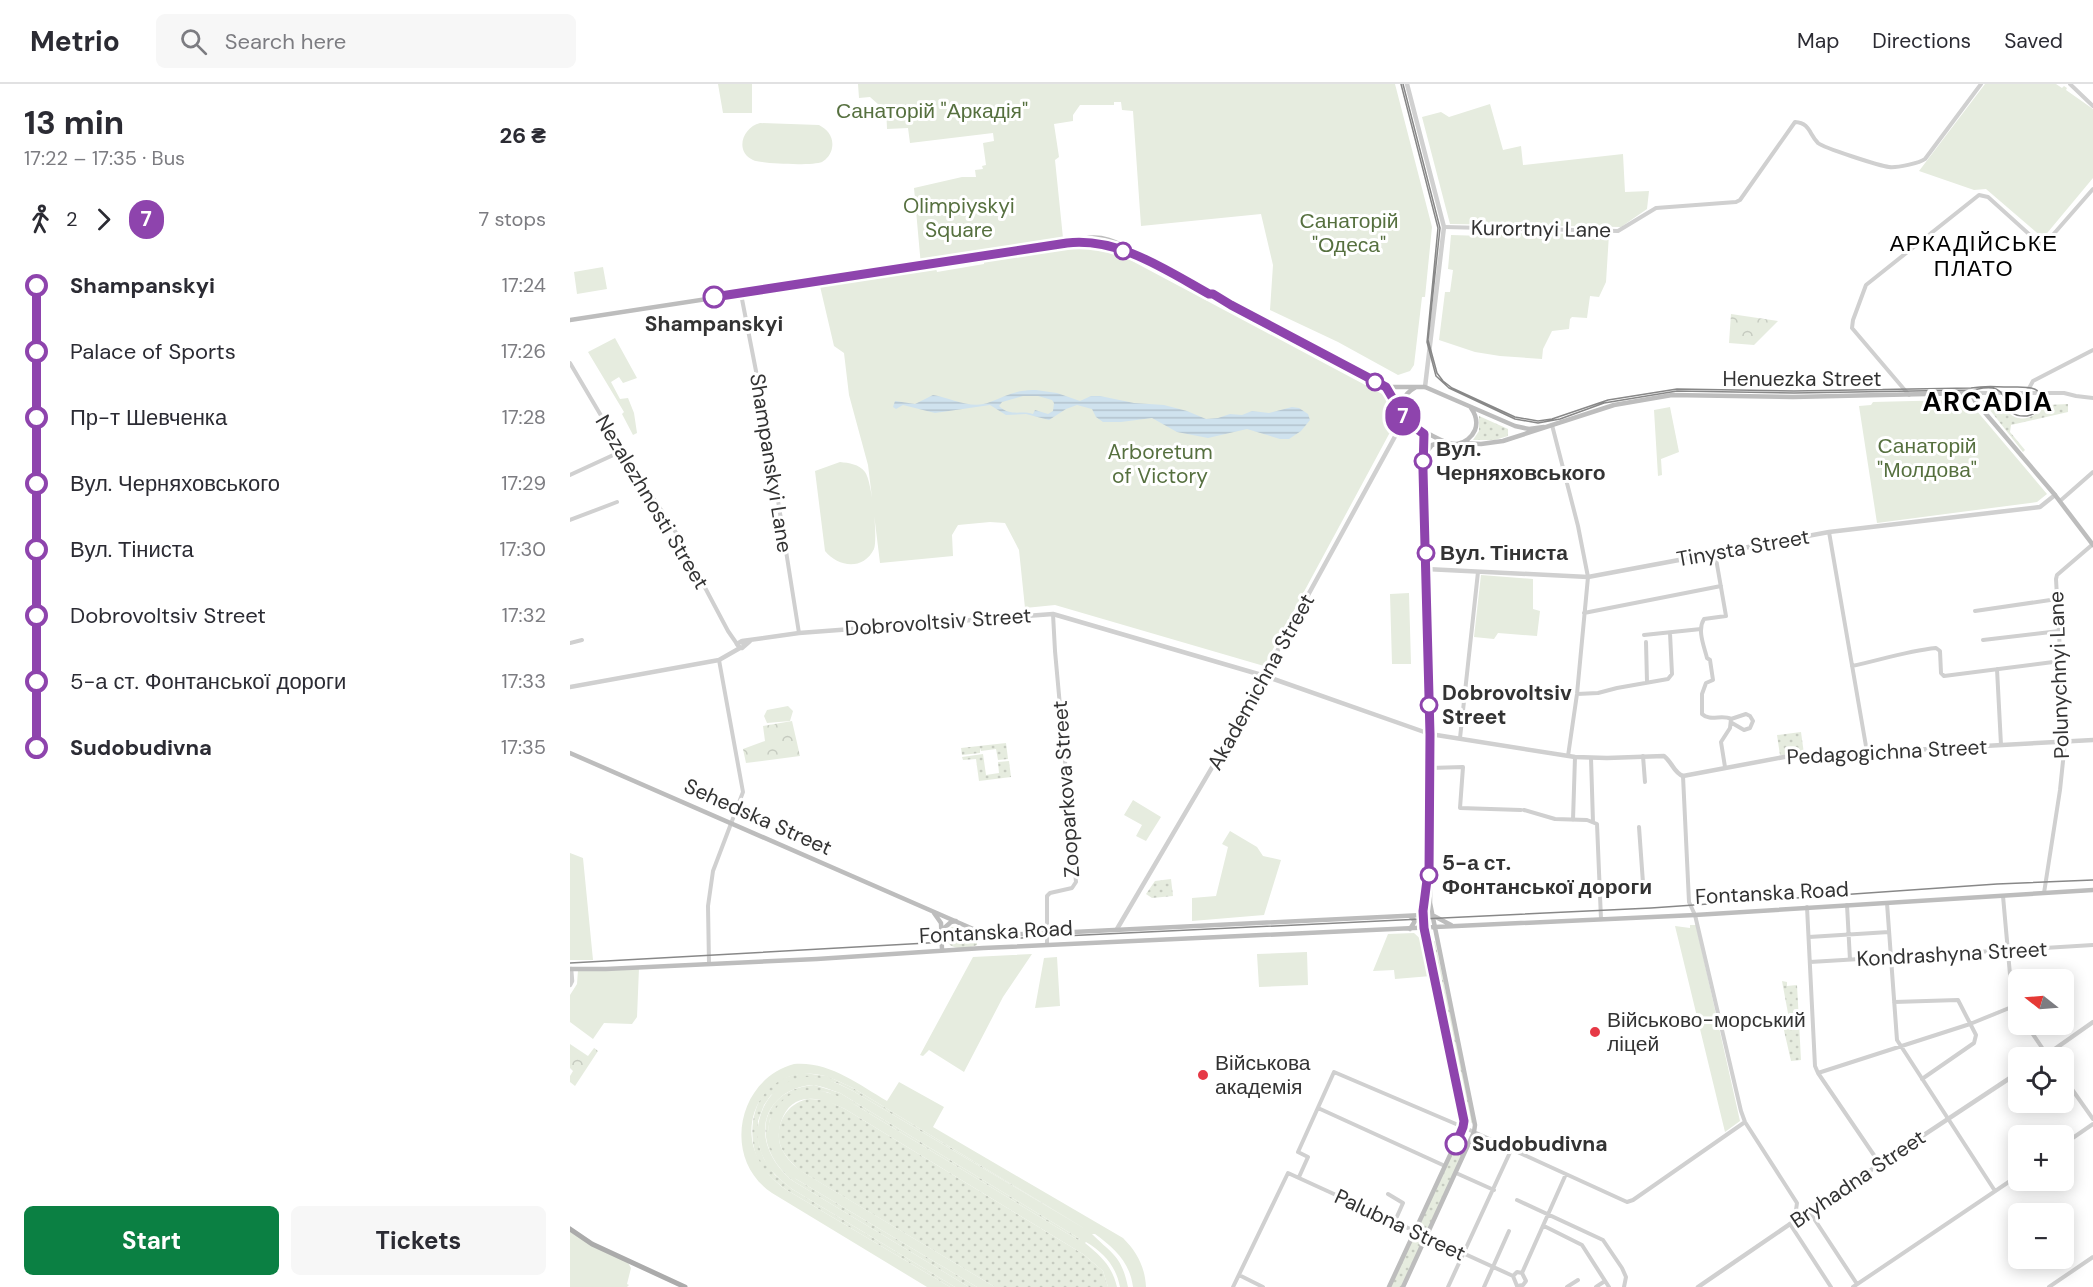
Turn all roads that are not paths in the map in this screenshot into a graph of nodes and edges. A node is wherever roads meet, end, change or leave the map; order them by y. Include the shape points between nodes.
1 (1407, 84) edge
2 (1981, 84) edge
3 (2070, 84) edge
4 (2093, 106) edge
5 (2093, 189) edge
6 (1444, 227) junction
7 (741, 293) junction
8 (570, 321) edge
9 (2093, 350) edge
10 (570, 363) edge
11 (1418, 386) junction
12 (1386, 387) junction
13 (1425, 387) junction
14 (2029, 392) junction
15 (1971, 393) junction
16 (1909, 395) junction
17 (2093, 398) edge
18 (1469, 406) junction
19 (1402, 413) junction
20 (1506, 423) junction
21 (1552, 425) junction
22 (1414, 426) junction
23 (1544, 427) junction
24 (1398, 431) junction
25 (1424, 431) junction
26 (1503, 441) junction
27 (1446, 442) junction
28 (1461, 443) junction
29 (622, 452) junction
30 (1424, 455) junction
31 (2093, 472) edge
32 (570, 475) edge
33 (2055, 495) junction
34 (2060, 501) junction
35 (617, 502) dead end
36 (570, 520) edge
37 (1828, 532) junction
38 (2093, 544) edge
39 (1715, 553) junction
40 (1426, 569) junction
41 (1478, 572) junction
42 (1588, 577) junction
43 (1721, 586) junction
44 (2057, 599) junction
45 (1975, 611) dead end
46 (1584, 613) junction
47 (1053, 614) junction
48 (1701, 629) junction
49 (2059, 631) junction
50 (799, 633) junction
51 (1670, 633) junction
52 (1644, 635) dead end
53 (582, 640) dead end
54 (1983, 640) dead end
55 (1646, 642) dead end
56 (570, 643) edge
57 (739, 644) junction
58 (719, 660) junction
59 (2061, 661) junction
60 (1852, 666) junction
61 (1997, 669) junction
62 (1265, 675) junction
63 (1647, 682) junction
64 (570, 687) edge
65 (1577, 694) junction
66 (1732, 721) junction
67 (1430, 734) junction
68 (1460, 738) junction
69 (2093, 740) edge
70 (2065, 742) junction
71 (2001, 745) junction
72 (1867, 752) junction
73 (570, 753) edge
74 (1568, 756) junction
75 (1644, 756) junction
76 (1575, 757) junction
77 (1591, 758) junction
78 (1725, 767) junction
79 (1430, 768) junction
80 (1682, 776) junction
81 (1645, 782) dead end
82 (1573, 820) junction
83 (1595, 823) junction
84 (732, 824) junction
85 (1639, 827) dead end
86 (1429, 876) junction
87 (1643, 883) dead end
88 (2093, 890) edge
89 (2044, 894) junction
90 (2003, 896) junction
91 (1887, 903) junction
92 (1847, 905) junction
93 (1807, 907) junction
94 (932, 911) junction
95 (1423, 915) junction
96 (1695, 915) junction
97 (1410, 916) junction
98 (1434, 916) junction
99 (1601, 919) junction
100 (956, 921) junction
101 (1453, 926) junction
102 (1437, 927) junction
103 (1424, 928) junction
104 (1117, 929) junction
105 (1410, 929) junction
106 (941, 932) junction
107 (980, 932) joint
108 (1889, 932) junction
109 (1046, 933) junction
110 (1849, 935) junction
111 (1809, 937) junction
112 (1438, 938) junction
113 (1426, 940) junction
114 (1047, 945) junction
115 (2093, 945) edge
116 (942, 951) junction
117 (2007, 951) junction
118 (1891, 957) junction
119 (1850, 960) junction
120 (1810, 962) junction
121 (709, 964) junction
122 (571, 969) edge
123 (2009, 969) edge
124 (570, 985) edge
125 (1894, 1002) junction
126 (2008, 1008) edge
127 (2093, 1022) edge
128 (1970, 1023) junction
129 (1899, 1046) junction
130 (2058, 1047) edge
131 (1818, 1073) junction
132 (1922, 1079) junction
133 (2008, 1079) edge
134 (2074, 1092) edge
135 (1318, 1108) junction
136 (1948, 1118) junction
137 (2093, 1119) edge
138 (1744, 1122) junction
139 (2093, 1124) edge
140 (1463, 1127) junction
141 (1474, 1132) junction
142 (2074, 1137) edge
143 (1512, 1148) junction
144 (1880, 1164) junction
145 (1445, 1166) junction
146 (1456, 1173) junction
147 (1566, 1174) junction
148 (1299, 1177) junction
149 (2008, 1182) edge
150 (1494, 1190) junction
151 (1995, 1191) junction
152 (1388, 1194) dead end
153 (1517, 1200) dead end
154 (1809, 1211) junction
155 (1548, 1215) junction
156 (1802, 1216) junction
157 (1395, 1222) junction
158 (1790, 1224) junction
159 (1544, 1226) junction
160 (570, 1229) edge
161 (1509, 1231) dead end
162 (1415, 1232) junction
163 (1426, 1237) junction
164 (1463, 1254) junction
165 (2093, 1257) edge
166 (1493, 1268) junction
167 (1522, 1273) junction
168 (1239, 1275) junction
169 (1513, 1276) junction
170 (1578, 1280) dead end
171 (1605, 1281) junction
172 (2057, 1285) edge
173 (1517, 1286) edge
174 (1524, 1286) edge
175 (1855, 1286) edge
176 (685, 1287) edge
177 (1233, 1287) edge
178 (1263, 1287) edge
179 (1389, 1287) edge
180 (1402, 1287) edge
181 (1448, 1287) edge
182 (1484, 1287) edge
183 (1567, 1287) edge
184 (1596, 1287) edge
185 (1609, 1287) edge
186 (1624, 1287) edge
187 (1698, 1287) edge
188 (1831, 1287) edge
189 (2049, 1287) edge

1 - 6 street
2 - 6 street, Kurortnyi Lane via 1920,163 1890,167 1860,158 1819,144 1807,126 1793,123 1736,202 1656,208 1617,231
3 - 4 street
5 - 16 street via 2041,244 1988,197 1979,195 1866,285 1852,328
6 - 13 street
7 - 8 main road
7 - 12 main road via 1074,243 1102,244 1140,257
7 - 50 street, Shampanskyi Lane
9 - 14 street via 2033,381
10 - 29 street, Nezalezhnosti Street
11 - 12 main road, Henuezka Street
11 - 13 main road, Henuezka Street
11 - 19 main road via 1405,395
12 - 19 main road
13 - 18 main road, Henuezka Street
14 - 15 street, Henuezka Street
14 - 17 street, Henuezka Street
15 - 16 main road, Henuezka Street
15 - 33 main road
16 - 21 main road, Henuezka Street via 1672,395 1614,405
18 - 20 main road, Henuezka Street
18 - 28 main road via 1476,425 1471,436
19 - 22 main road
19 - 24 street, Akademichna Street
20 - 23 main road, Henuezka Street via 1529,429
20 - 26 main road via 1511,434
21 - 23 main road, Henuezka Street
21 - 42 street
22 - 24 street
22 - 25 main road
23 - 26 main road, Henuezka Street
24 - 62 street, Akademichna Street
25 - 27 main road
25 - 30 main road
26 - 28 main road, Henuezka Street
27 - 28 main road, Henuezka Street
27 - 30 main road via 1432,445
29 - 32 street
29 - 57 street, Nezalezhnosti Street via 675,531
30 - 40 main road
31 - 34 street
33 - 34 main road
33 - 37 street, Tinysta Street via 2040,507
34 - 38 main road
35 - 36 street
37 - 39 street, Tinysta Street
37 - 60 street
38 - 44 street, Polunychnyi Lane via 2057,575
39 - 42 street, Tinysta Street
39 - 43 street
40 - 41 street, Tinysta Street
40 - 67 main road
41 - 42 street, Tinysta Street
41 - 68 street
42 - 46 street
43 - 46 street
43 - 48 street via 1726,616 1704,619
44 - 45 street
44 - 49 street, Polunychnyi Lane
46 - 65 street
47 - 50 street, Dobrovoltsiv Street
47 - 62 street, Dobrovoltsiv Street
47 - 109 street, Zooparkova Street via 1076,882 1072,888 1048,894
48 - 51 street
48 - 66 street via 1713,680 1704,688 1702,714
49 - 54 street
49 - 59 street, Polunychnyi Lane
50 - 57 street, Dobrovoltsiv Street
51 - 52 street
51 - 63 street via 1671,677
53 - 56 street
55 - 63 street
57 - 58 street, Dobrovoltsiv Street
58 - 64 street, Dobrovoltsiv Street
58 - 84 street via 743,792
59 - 61 street
59 - 70 street, Polunychnyi Lane
60 - 61 street via 1936,648 1940,651 1944,676
60 - 72 street
61 - 71 street
62 - 67 street, Dobrovoltsiv Street
62 - 104 street, Akademichna Street
63 - 65 street
65 - 74 street
66 - 66 street via 1744,730 1753,722 1746,714
66 - 78 street via 1721,742
67 - 68 street, Dobrovoltsiv Street
67 - 79 main road
68 - 74 street, Dobrovoltsiv Street
69 - 70 street, Pedagogichna Street
70 - 71 street, Pedagogichna Street
70 - 89 street, Polunychnyi Lane
71 - 72 street, Pedagogichna Street
72 - 78 street, Pedagogichna Street via 1784,757
73 - 84 main road, Sehedska Street
74 - 76 street, Dobrovoltsiv Street
75 - 77 street, Dobrovoltsiv Street
75 - 80 street, Dobrovoltsiv Street via 1664,756
75 - 81 street
76 - 77 street, Dobrovoltsiv Street
76 - 82 street
77 - 83 street
78 - 80 street, Pedagogichna Street
79 - 82 street via 1463,767 1460,808 1522,810
79 - 86 main road
80 - 96 street via 1689,902
82 - 83 street
83 - 99 street
84 - 94 main road, Sehedska Street
84 - 121 street via 713,871 708,906
85 - 87 street
86 - 95 main road
86 - 98 main road
88 - 89 main road, Fontanska Road
89 - 90 main road, Fontanska Road
90 - 91 main road, Fontanska Road
90 - 117 street
91 - 92 main road, Fontanska Road
91 - 108 street
92 - 93 main road, Fontanska Road
92 - 110 street
93 - 96 main road, Fontanska Road
93 - 111 street
94 - 100 main road, Sehedska Street
94 - 106 main road via 939,918
95 - 97 main road, Fontanska Road
95 - 98 main road, Fontanska Road
95 - 103 main road
96 - 99 main road, Fontanska Road
96 - 138 street
97 - 104 main road, Fontanska Road
97 - 105 main road via 1415,921
98 - 101 main road
98 - 102 main road
99 - 101 main road, Fontanska Road
100 - 106 main road
100 - 107 main road, Sehedska Street
101 - 102 main road, Fontanska Road
102 - 103 main road, Fontanska Road
102 - 112 main road
103 - 105 main road, Fontanska Road
103 - 113 main road
104 - 109 main road, Fontanska Road
105 - 114 main road, Fontanska Road
106 - 116 main road
107 - 109 main road, Fontanska Road
108 - 110 street
108 - 118 street
109 - 114 street, Zooparkova Street
110 - 111 street
110 - 119 street
111 - 120 street
112 - 113 main road via 1433,935
112 - 141 main road
113 - 140 main road
114 - 116 main road, Fontanska Road
115 - 117 street, Kondrashyna Street
116 - 121 main road, Fontanska Road
117 - 118 street, Kondrashyna Street
117 - 123 street
118 - 119 street, Kondrashyna Street
118 - 125 street
119 - 120 street, Kondrashyna Street
120 - 131 street
121 - 122 main road, Fontanska Road
122 - 124 street
125 - 128 street via 1958,1000
125 - 129 street
126 - 128 street
127 - 130 street
128 - 129 street
128 - 132 street via 1976,1035 1974,1043
129 - 131 street
129 - 132 street
131 - 144 street
132 - 136 street
133 - 136 street, Bryhadna Street
134 - 137 street
135 - 140 street via 1334,1072
135 - 145 street
135 - 148 street via 1298,1152 1308,1157
136 - 144 street, Bryhadna Street
136 - 151 street
138 - 147 street via 1633,1200 1623,1201
138 - 156 street
139 - 142 street
140 - 141 street
140 - 145 main road
141 - 143 street
141 - 146 main road
143 - 147 street
143 - 150 street
144 - 154 street, Bryhadna Street
145 - 162 main road
146 - 150 street
146 - 163 main road
147 - 155 street
148 - 157 street, Palubna Street
148 - 168 street, Palubna Street via 1288,1173
149 - 151 street
150 - 164 street
151 - 175 street
152 - 157 street via 1403,1203
153 - 155 street
154 - 156 street, Bryhadna Street
154 - 175 street
155 - 159 street
155 - 186 street via 1603,1240 1622,1268 1626,1277
156 - 158 street, Bryhadna Street
157 - 162 street, Palubna Street
158 - 187 street, Bryhadna Street
158 - 188 street
159 - 167 street
159 - 171 street via 1582,1245
160 - 176 main road via 592,1244
161 - 166 street
162 - 163 street, Palubna Street
162 - 179 main road
163 - 164 street, Palubna Street
163 - 180 main road
164 - 166 street, Palubna Street
164 - 181 street
165 - 172 street
166 - 169 street, Palubna Street
166 - 182 street
167 - 169 street
167 - 174 street via 1526,1277
168 - 177 street
168 - 178 street
169 - 173 street
170 - 183 street
171 - 184 street
171 - 185 street
172 - 189 street
173 - 174 street

